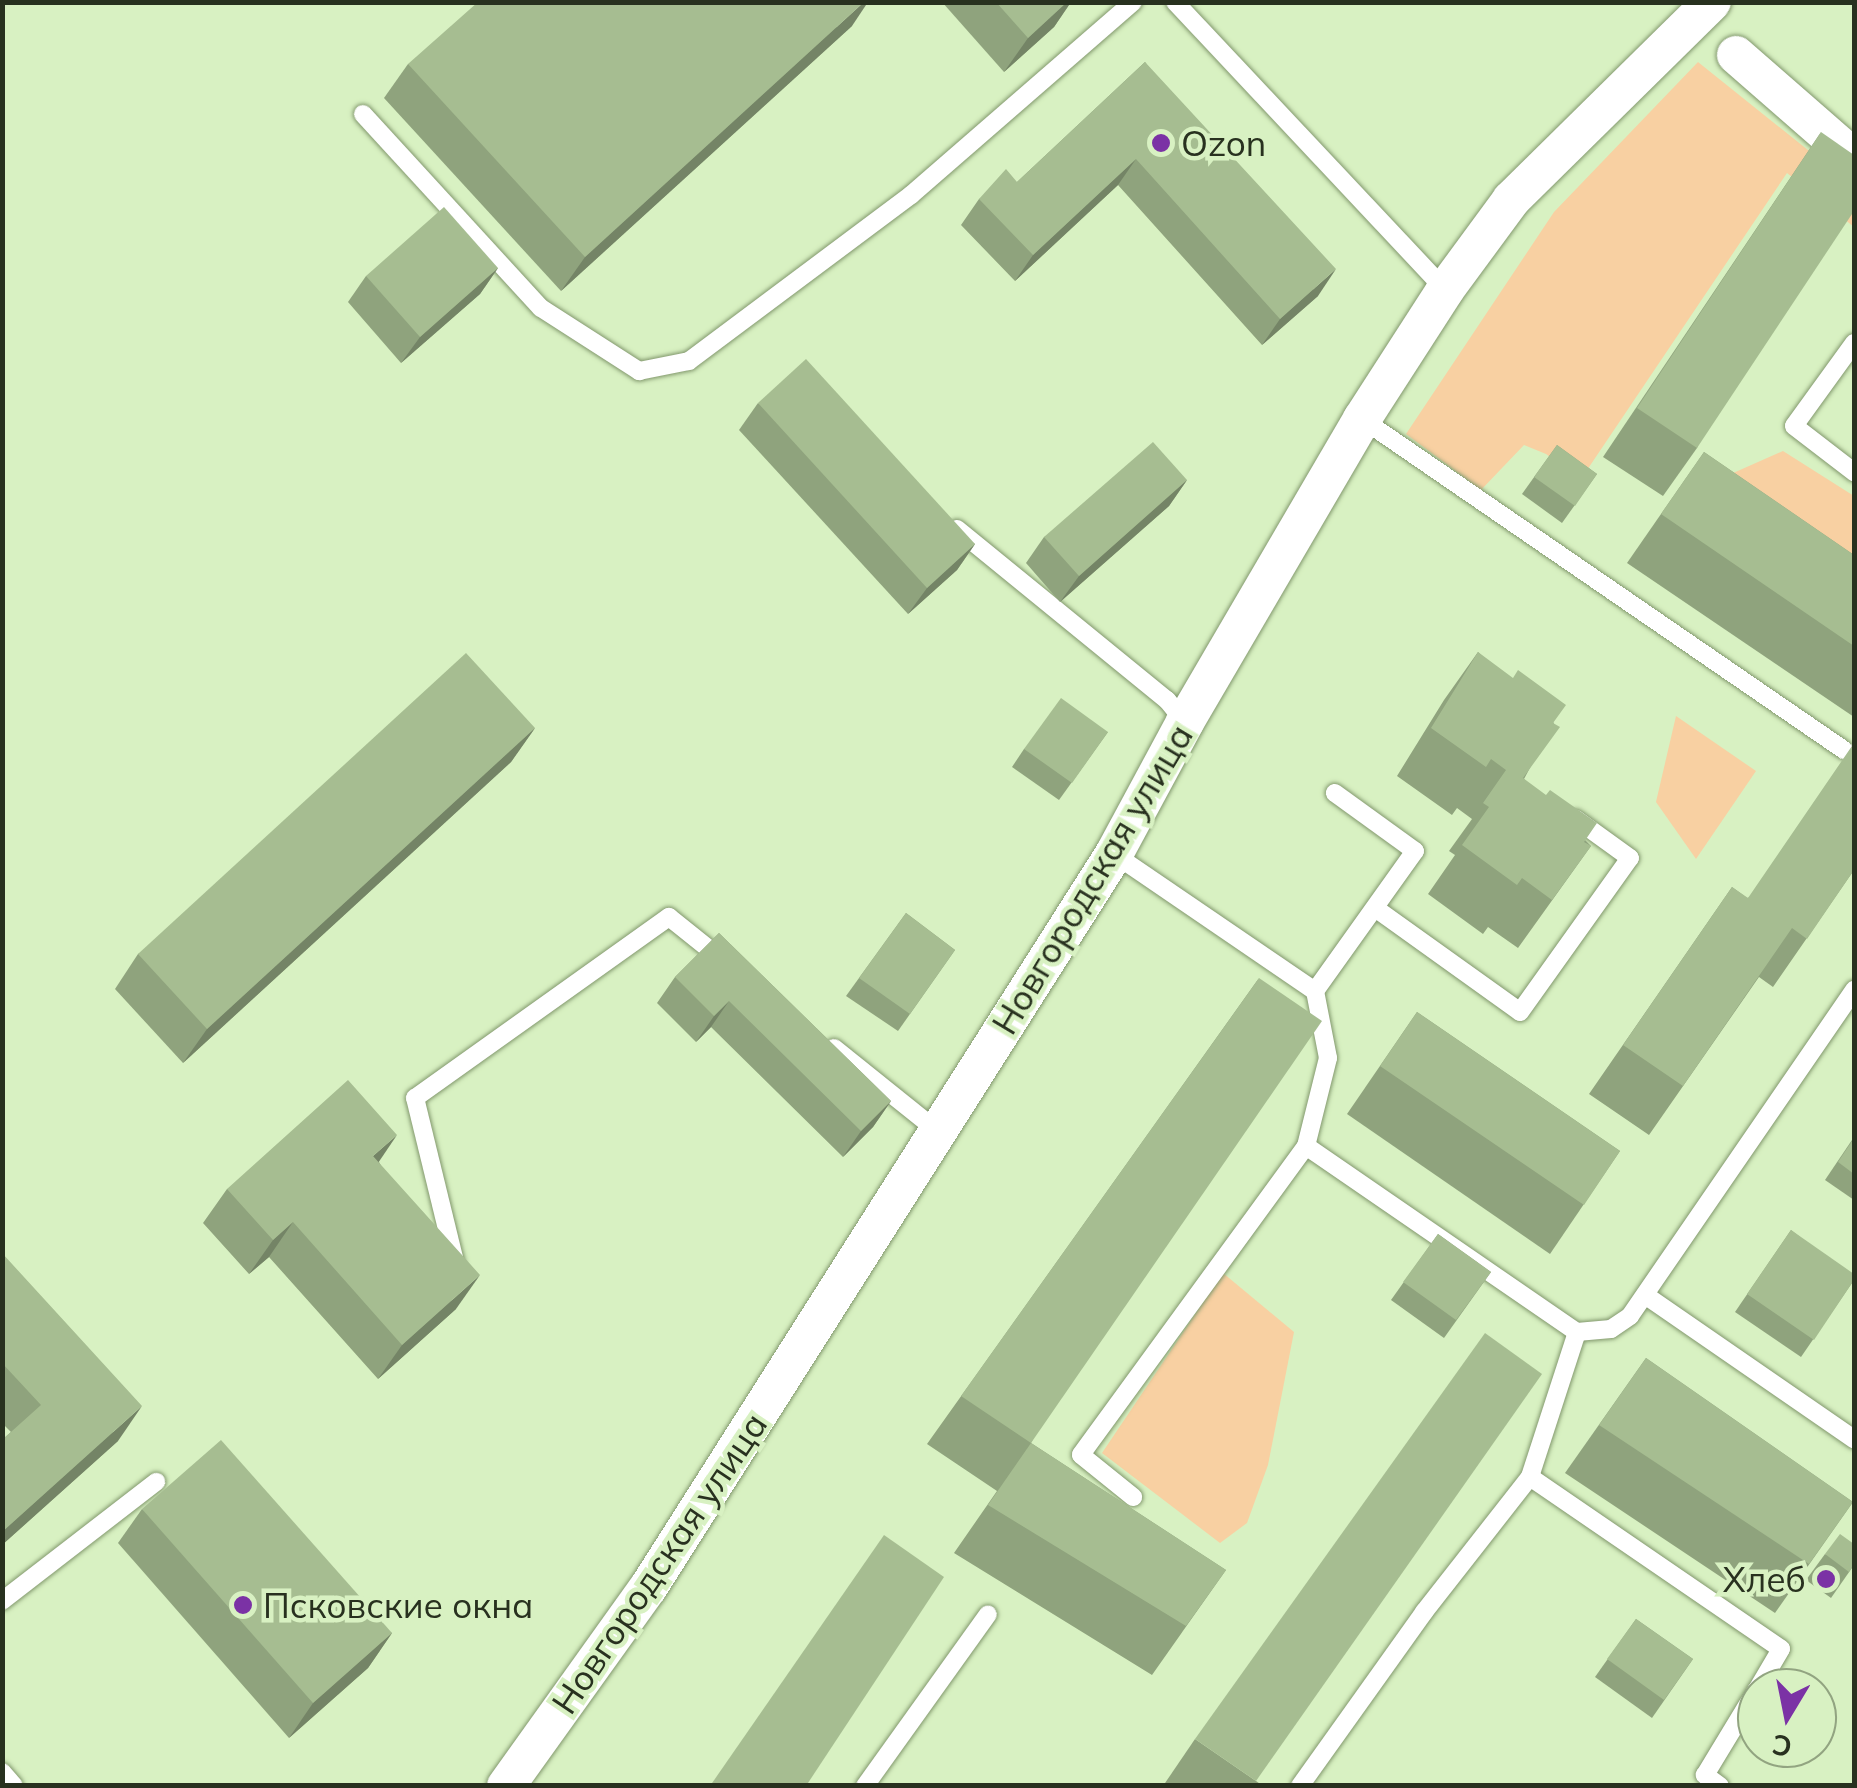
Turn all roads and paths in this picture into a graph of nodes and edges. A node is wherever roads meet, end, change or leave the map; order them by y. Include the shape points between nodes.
1 (1132, 2) edge
2 (1174, 2) edge
3 (1712, 2) edge
4 (1736, 56) dead end
5 (363, 114) dead end
6 (1854, 158) edge
7 (1445, 290) junction
8 (1854, 343) edge
9 (1362, 419) junction
10 (1854, 472) edge
11 (940, 516) edge
12 (1185, 722) junction
13 (1844, 750) edge
14 (1334, 793) dead end
15 (1553, 803) edge
16 (1114, 854) junction
17 (1375, 908) junction
18 (744, 976) edge
19 (1854, 990) edge
20 (1315, 992) junction
21 (818, 1036) edge
22 (940, 1132) junction
23 (1306, 1146) junction
24 (462, 1291) edge
25 (1645, 1294) junction
26 (1578, 1332) junction
27 (1854, 1438) edge
28 (1530, 1476) junction
29 (156, 1482) dead end
30 (1133, 1497) dead end
31 (2, 1601) edge
32 (988, 1614) dead end
33 (1770, 1668) edge
34 (1737, 1722) edge
35 (2, 1772) edge
36 (14, 1786) edge
37 (506, 1786) edge
38 (865, 1786) edge
39 (1300, 1786) edge
40 (1720, 1786) edge

1 - 5 lane via 880,219 689,362 639,371 541,308
2 - 7 lane
3 - 7 street, Новгородская улица via 1511,200
4 - 6 street
7 - 9 street, Новгородская улица
8 - 10 lane via 1794,426
9 - 12 street, Новгородская улица
9 - 13 lane
11 - 12 lane via 1167,700
12 - 16 street, Новгородская улица
14 - 17 lane via 1416,851
15 - 17 lane via 1630,858 1520,1012
16 - 20 lane
16 - 22 street, Новгородская улица
17 - 20 lane
18 - 24 lane via 670,918 415,1098
19 - 25 lane
20 - 23 lane via 1328,1058
21 - 22 lane
22 - 37 street, Новгородская улица via 648,1588
23 - 26 lane
23 - 30 lane via 1081,1455
25 - 26 lane via 1611,1329
25 - 27 lane
26 - 28 lane
28 - 33 lane via 1782,1649
28 - 39 lane
29 - 31 lane
32 - 38 lane
34 - 40 lane via 1705,1776
35 - 36 lane

